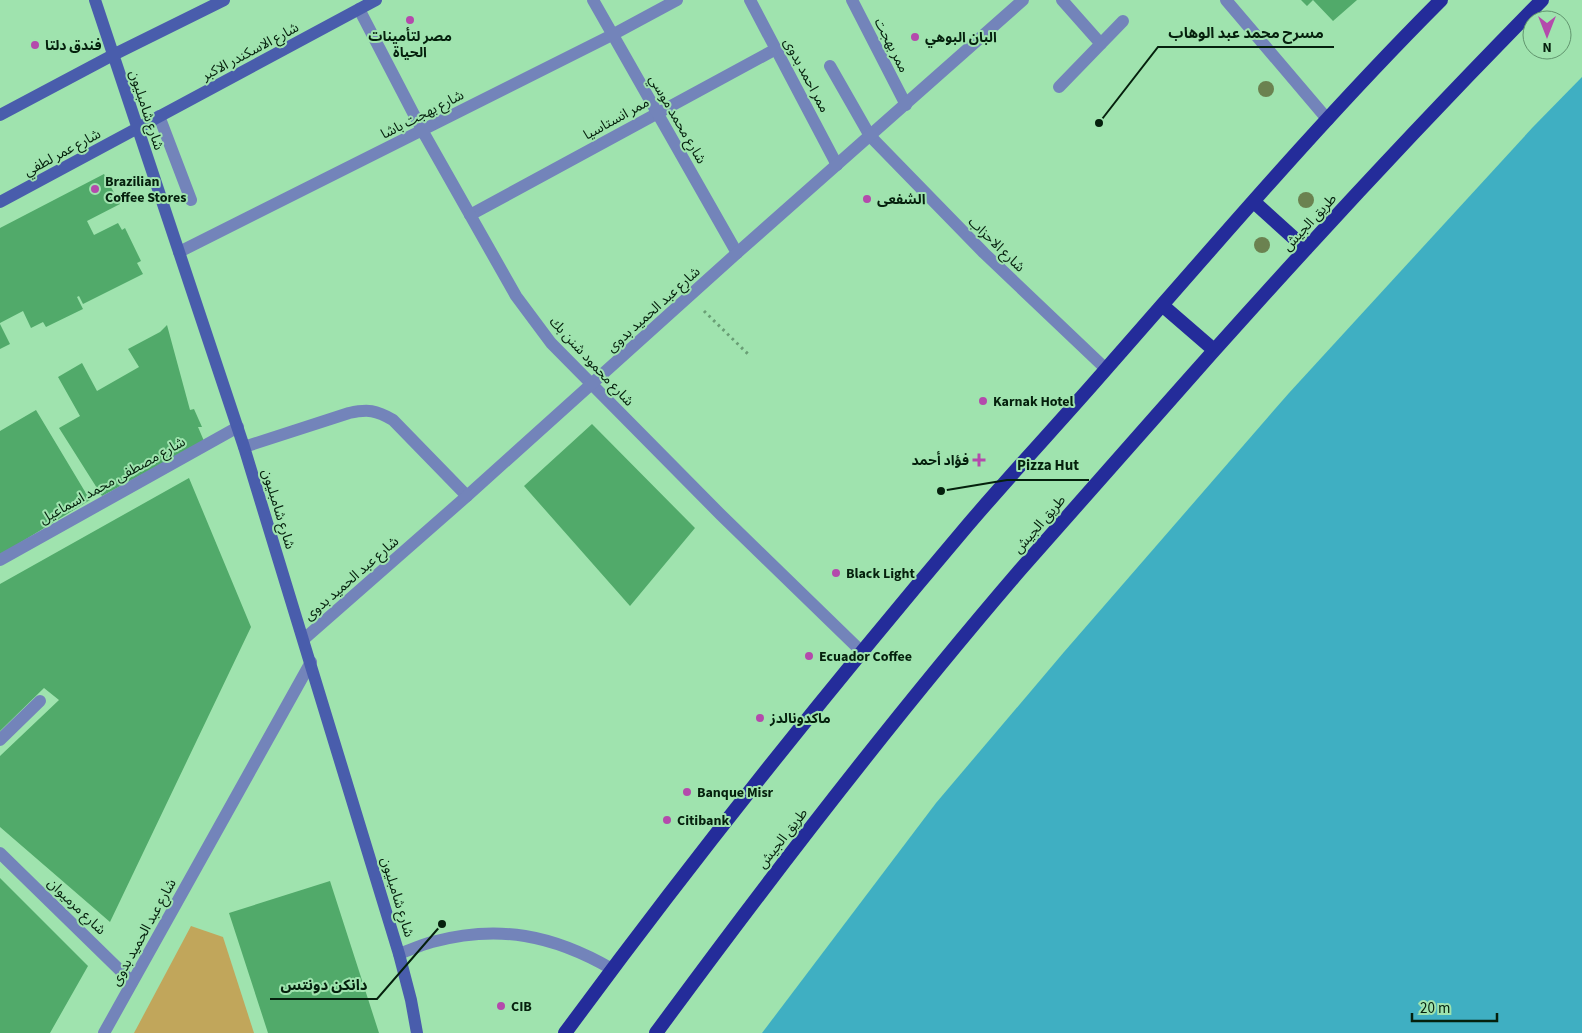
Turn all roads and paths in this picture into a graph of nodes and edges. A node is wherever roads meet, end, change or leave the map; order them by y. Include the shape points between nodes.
1 (95, 0) edge
2 (224, 0) edge
3 (376, 0) edge
4 (593, 0) edge
5 (677, 0) edge
6 (750, 0) edge
7 (852, 0) edge
8 (1023, 0) edge
9 (1062, 0) edge
10 (1226, 0) edge
11 (1441, 0) edge
12 (1542, 0) edge
13 (359, 9) junction
14 (1123, 21) dead end
15 (612, 35) junction
16 (1101, 44) junction
17 (776, 49) junction
18 (113, 55) junction
19 (830, 66) dead end
20 (1059, 87) dead end
21 (906, 104) junction
22 (657, 113) junction
23 (0, 115) edge
24 (160, 116) junction
25 (1328, 120) junction
26 (137, 129) junction
27 (422, 130) junction
28 (870, 136) junction
29 (838, 165) junction
30 (191, 200) dead end
31 (0, 202) edge
32 (1254, 202) junction
33 (470, 215) junction
34 (1306, 249) junction
35 (179, 252) junction
36 (737, 253) junction
37 (689, 297) junction
38 (1162, 305) junction
39 (1214, 350) junction
40 (748, 354) dead end
41 (1106, 369) junction
42 (591, 385) junction
43 (238, 427) junction
44 (244, 447) junction
45 (467, 496) junction
46 (0, 560) edge
47 (304, 640) junction
48 (862, 652) junction
49 (311, 662) junction
50 (40, 701) dead end
51 (0, 740) edge
52 (0, 853) edge
53 (400, 954) junction
54 (612, 969) junction
55 (132, 982) junction
56 (104, 1033) edge
57 (417, 1033) edge
58 (565, 1033) edge
59 (656, 1033) edge

1 - 18 main road, شارع شامبليون
2 - 18 main road
3 - 13 main road, شارع الاسكندر الاكبر
4 - 15 street, شارع محمد موسي
5 - 15 street, شارع بهجت باشا
6 - 17 street, ممر احمد بدوى
7 - 21 street, ممر بهجت
8 - 21 street, شارع عبد الحميد بدوى
9 - 16 street
10 - 25 street
11 - 25 highway
12 - 34 highway, طريق الجيش
13 - 24 main road, شارع الاسكندر الاكبر
13 - 27 street, شارع محمود شنن بك
14 - 16 street
15 - 22 street, شارع محمد موسي
15 - 27 street, شارع بهجت باشا
16 - 20 street
17 - 22 street, ممر انستاسيا
17 - 29 street, ممر احمد بدوى
18 - 23 main road
18 - 26 main road, شارع شامبليون
19 - 28 street, شارع الاحزاب
21 - 28 street, شارع عبد الحميد بدوى
22 - 33 street, ممر انستاسيا
22 - 36 street, شارع محمد موسي
24 - 26 main road, شارع الاسكندر الاكبر
24 - 30 street
25 - 32 highway
26 - 31 main road, شارع عمر لطفي
26 - 35 main road, شارع شامبليون
27 - 33 street, شارع محمود شنن بك
27 - 35 street, شارع بهجت باشا
28 - 29 street, شارع عبد الحميد بدوى
28 - 41 street, شارع الاحزاب via 984,253
29 - 36 street, شارع عبد الحميد بدوى
32 - 34 highway
32 - 38 highway
33 - 42 street, شارع محمود شنن بك via 516,296 551,343
34 - 39 highway, طريق الجيش
35 - 43 main road, شارع شامبليون
36 - 37 street, شارع عبد الحميد بدوى
37 - 40 path
37 - 42 street, شارع عبد الحميد بدوى
38 - 39 highway
38 - 41 highway
39 - 59 highway, طريق الجيش via 1019,571 879,740
41 - 48 highway
42 - 45 street, شارع عبد الحميد بدوى
42 - 48 street, شارع محمود شنن بك
43 - 44 main road, شارع شامبليون
43 - 46 street, شارع مصطفى محمد اسماعيل
44 - 45 street via 349,413 364,410 380,413 393,420
44 - 47 main road, شارع شامبليون
45 - 47 street, شارع عبد الحميد بدوى
47 - 49 main road, شارع شامبليون
48 - 54 highway
49 - 53 main road, شارع شامبليون
49 - 55 street, شارع عبد الحميد بدوى
50 - 51 street
52 - 55 street, شارع مرميوان
53 - 54 street via 430,942 462,935 495,933 559,944
53 - 57 main road, شارع شامبليون
54 - 58 highway
55 - 56 street, شارع عبد الحميد بدوى

